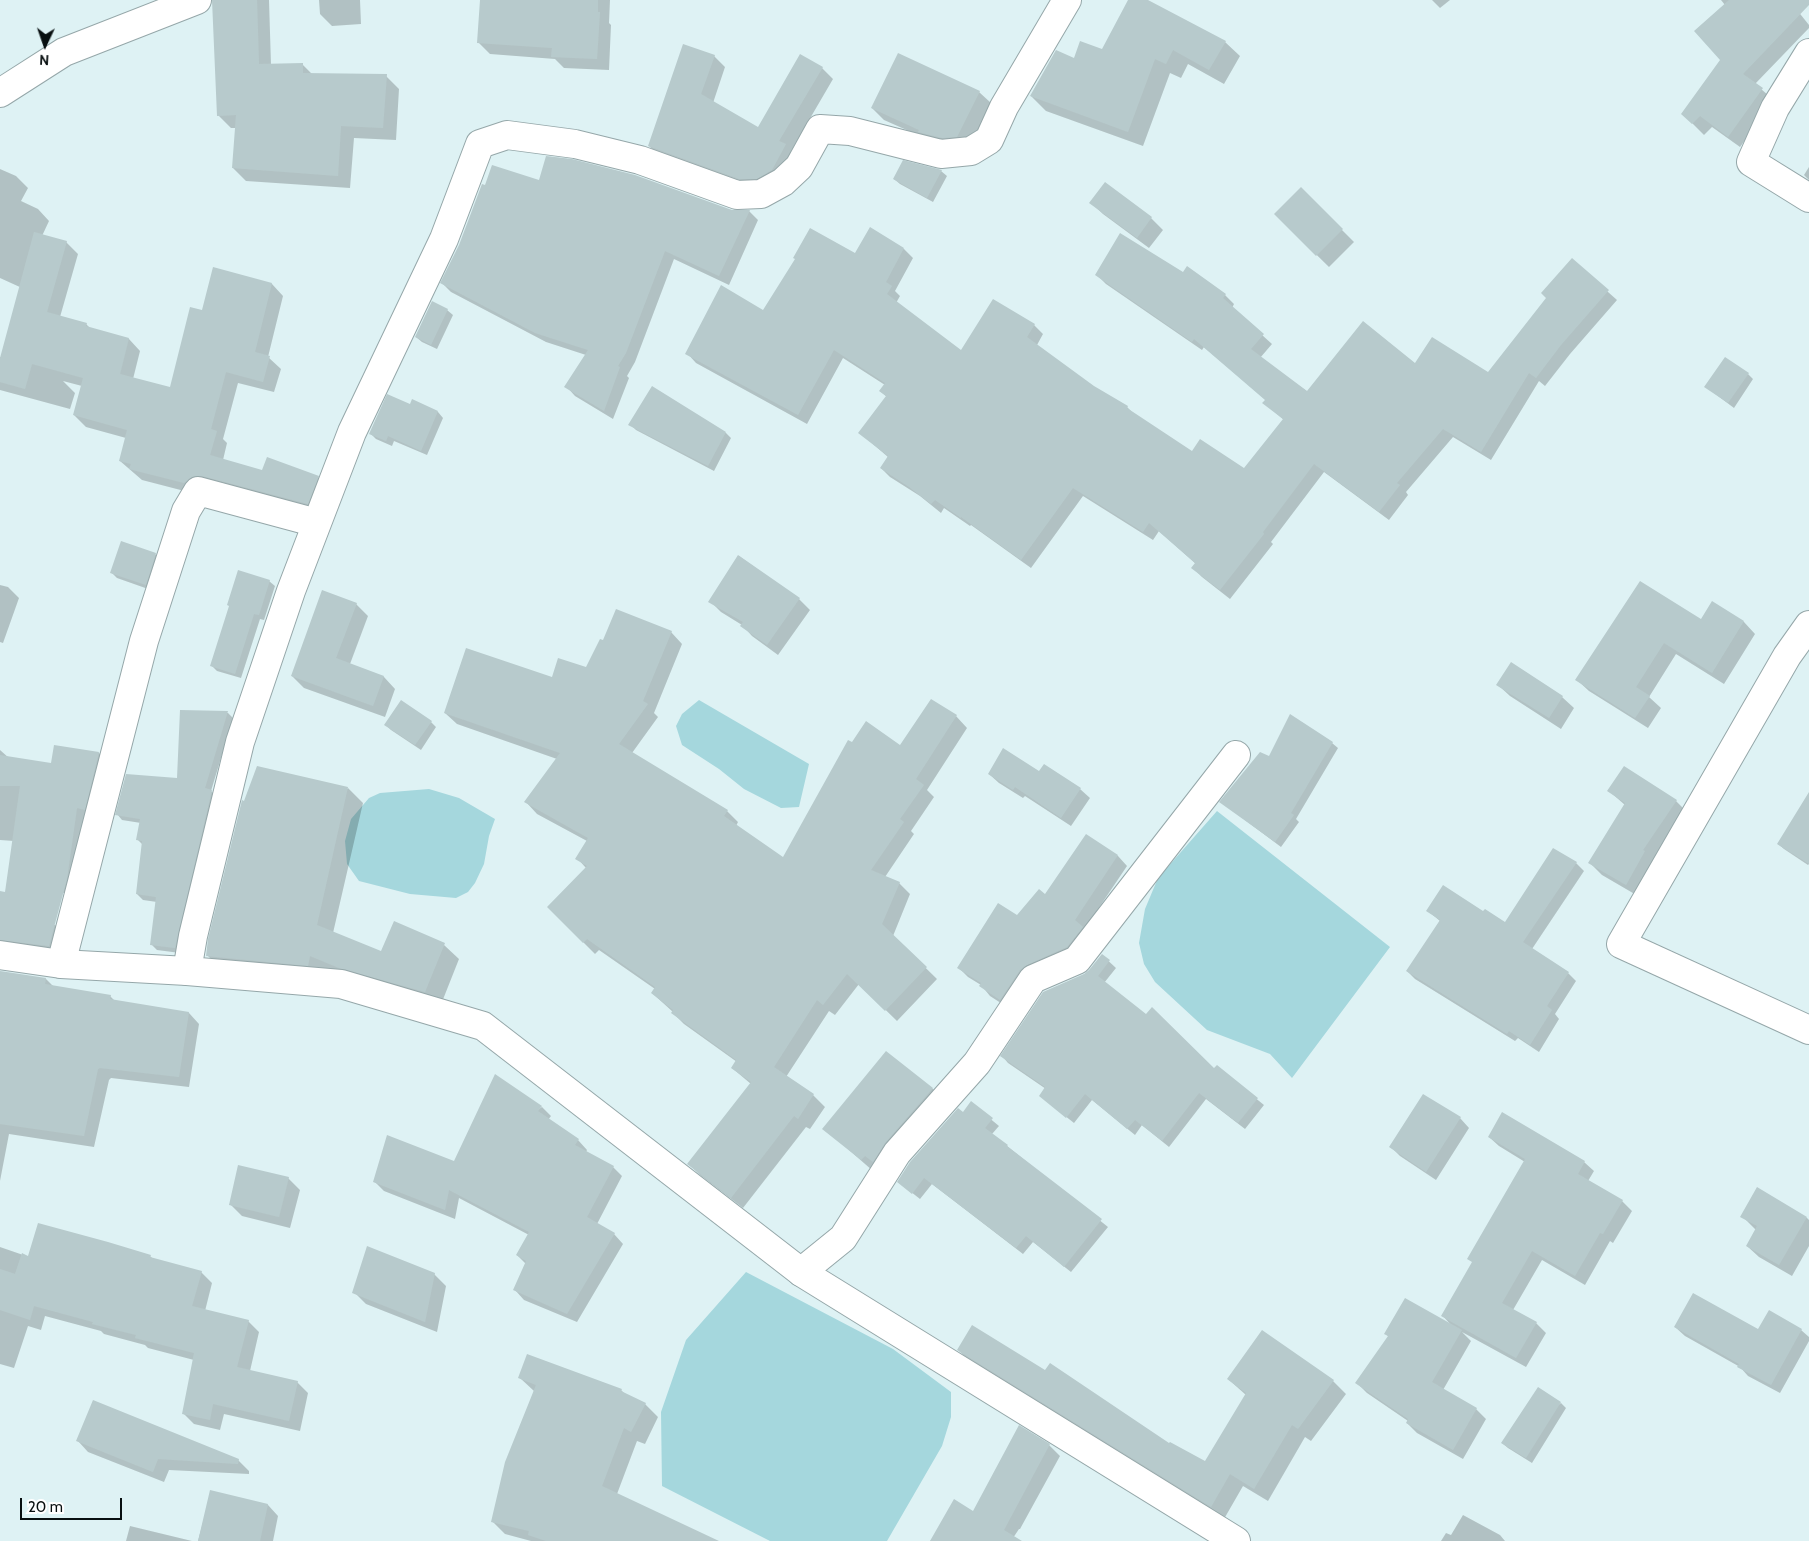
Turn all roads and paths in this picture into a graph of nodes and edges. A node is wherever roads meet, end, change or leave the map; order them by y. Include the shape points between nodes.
1 (197, 0) edge
2 (1066, 0) edge
3 (1809, 54) edge
4 (0, 93) edge
5 (1809, 198) edge
6 (317, 523) junction
7 (1809, 625) edge
8 (1236, 755) dead end
9 (0, 955) edge
10 (61, 964) junction
11 (187, 971) junction
12 (1809, 1030) edge
13 (801, 1272) junction
14 (1236, 1541) edge

1 - 4 street via 64,52
2 - 6 street via 1004,107 989,140 971,151 942,154 850,131 820,129 799,167 783,182 761,194 736,194 640,160 575,144 507,136 480,144 444,239 352,432
3 - 5 street via 1775,108 1751,162
6 - 10 street via 198,491 186,511 144,641
6 - 11 street via 240,742
7 - 12 street via 1787,656 1621,944
8 - 13 street via 1077,960 1033,979 977,1063 897,1152 843,1238
9 - 10 street
10 - 11 street
11 - 13 street via 341,984 483,1026
13 - 14 street

